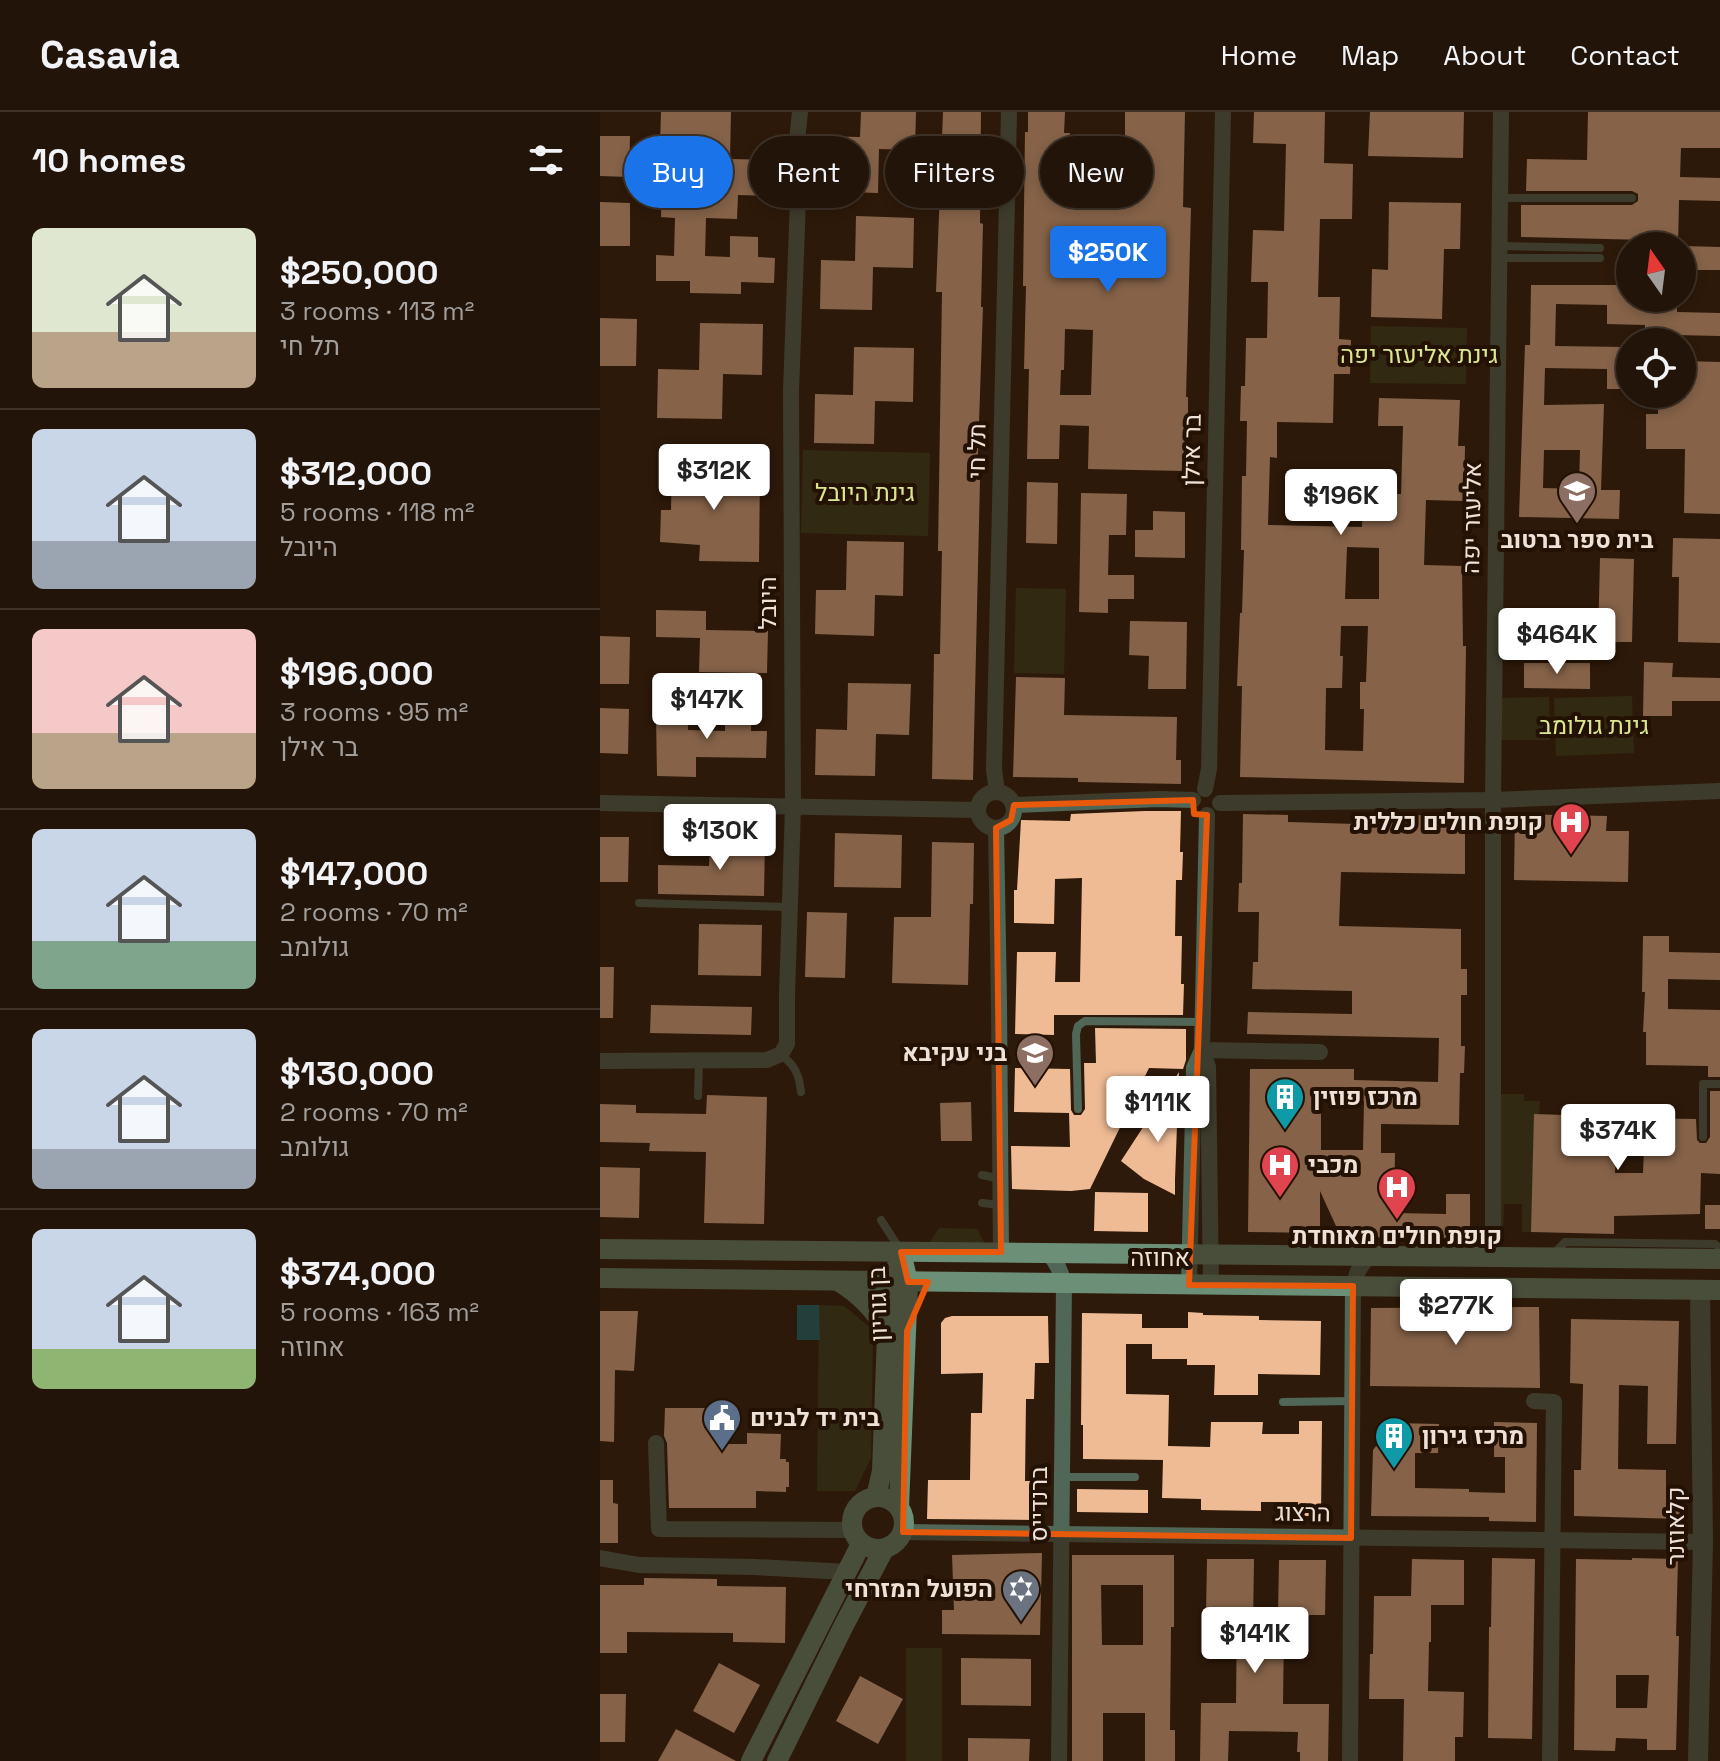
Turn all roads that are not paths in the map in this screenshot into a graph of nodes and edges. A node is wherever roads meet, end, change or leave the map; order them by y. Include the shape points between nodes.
1 (800, 112) edge
2 (1009, 112) edge
3 (1223, 112) edge
4 (1501, 112) edge
5 (1500, 198) junction
6 (1632, 198) dead end
7 (1500, 252) junction
8 (1600, 253) dead end
9 (1720, 791) edge
10 (997, 792) junction
11 (1199, 795) junction
12 (1493, 800) junction
13 (600, 803) edge
14 (1220, 803) junction
15 (1014, 805) junction
16 (793, 807) junction
17 (978, 810) junction
18 (1207, 815) junction
19 (996, 828) junction
20 (639, 903) dead end
21 (790, 907) junction
22 (1202, 1022) junction
23 (1202, 1050) junction
24 (1320, 1052) dead end
25 (781, 1054) junction
26 (699, 1060) junction
27 (600, 1061) edge
28 (1720, 1084) edge
29 (801, 1092) dead end
30 (698, 1096) dead end
31 (1078, 1109) dead end
32 (1703, 1137) dead end
33 (982, 1175) dead end
34 (1001, 1179) junction
35 (982, 1203) dead end
36 (1001, 1205) junction
37 (881, 1220) dead end
38 (600, 1249) edge
39 (1720, 1249) edge
40 (901, 1252) junction
41 (1001, 1252) junction
42 (1048, 1253) junction
43 (1201, 1255) junction
44 (1368, 1256) junction
45 (1480, 1257) junction
46 (1550, 1258) junction
47 (1720, 1259) edge
48 (600, 1278) edge
49 (838, 1281) junction
50 (899, 1282) junction
51 (944, 1282) junction
52 (1064, 1284) junction
53 (1189, 1285) junction
54 (1211, 1285) junction
55 (1353, 1286) junction
56 (1710, 1290) edge
57 (897, 1330) junction
58 (1352, 1401) junction
59 (1534, 1401) dead end
60 (1283, 1402) dead end
61 (656, 1443) dead end
62 (1063, 1477) junction
63 (1135, 1477) dead end
64 (876, 1497) junction
65 (899, 1507) junction
66 (903, 1532) junction
67 (1062, 1534) junction
68 (857, 1537) junction
69 (1351, 1538) junction
70 (1552, 1540) junction
71 (1703, 1542) junction
72 (884, 1549) junction
73 (600, 1558) edge
74 (847, 1572) junction
75 (751, 1761) edge
76 (777, 1761) edge
77 (1059, 1761) edge
78 (1350, 1761) edge
79 (1550, 1761) edge
80 (1698, 1761) edge

1 - 16 street, היובל via 791,391
2 - 10 street, תל חי
3 - 11 street, בר אילן via 1209,769
4 - 5 street, אליעזר יפה
5 - 6 lane
5 - 7 street, אליעזר יפה
7 - 8 lane
7 - 12 street, אליעזר יפה
9 - 12 street
10 - 15 street
10 - 17 street via 985,795
11 - 14 street via 1214,792
11 - 15 street
11 - 18 street via 1195,809
12 - 14 street
12 - 45 street, אליעזר יפה via 1493,1233
13 - 16 street
14 - 18 street
15 - 19 street via 1011,820
16 - 17 street
16 - 21 street, היובל
17 - 19 street via 984,824
18 - 22 street
19 - 34 street via 993,1064
20 - 21 lane
21 - 25 street, היובל via 787,1044
22 - 23 street
22 - 31 lane via 1085,1021 1076,1034
23 - 24 street
23 - 43 street via 1208,1067
25 - 26 street via 767,1060
25 - 29 lane via 793,1064
26 - 27 street
26 - 30 lane
28 - 32 lane via 1703,1084
33 - 34 lane
34 - 36 street
35 - 36 lane
36 - 41 street
37 - 40 lane
38 - 40 main road, אחוזה
39 - 46 lane via 1715,1244 1565,1242
40 - 41 main road, אחוזה
40 - 50 main road, בן גוריון
41 - 42 main road, אחוזה
42 - 43 main road, אחוזה
42 - 52 street, ברנדייס
43 - 44 main road, אחוזה
43 - 53 street
43 - 54 street
44 - 45 main road, אחוזה
44 - 55 street
45 - 46 main road, אחוזה
46 - 47 main road, אחוזה
48 - 49 main road, אחוזה
49 - 50 main road, אחוזה
49 - 57 main road
50 - 51 main road, אחוזה
50 - 57 main road, בן גוריון
51 - 52 main road, אחוזה
51 - 57 main road
52 - 53 main road, אחוזה
52 - 62 street, ברנדייס
53 - 54 main road, אחוזה
54 - 55 main road, אחוזה
55 - 56 main road, אחוזה
55 - 58 street
56 - 71 street, קלאוזנר
57 - 64 main road, בן גוריון
57 - 65 main road, בן גוריון
58 - 60 lane
58 - 69 street
59 - 70 street via 1554,1402
61 - 68 street via 659,1529
62 - 63 lane
62 - 67 street, ברנדייס
64 - 65 main road
64 - 68 main road via 854,1511
65 - 66 main road
66 - 67 street, הרצוג
66 - 72 main road
67 - 69 street, הרצוג
67 - 77 street, ברנדייס
68 - 72 main road via 868,1548
68 - 74 main road
69 - 70 street, הרצוג
69 - 78 street
70 - 71 street, הרצוג
70 - 79 street
71 - 80 street, קלאוזנר
72 - 76 main road
73 - 74 street via 639,1565
74 - 75 main road

